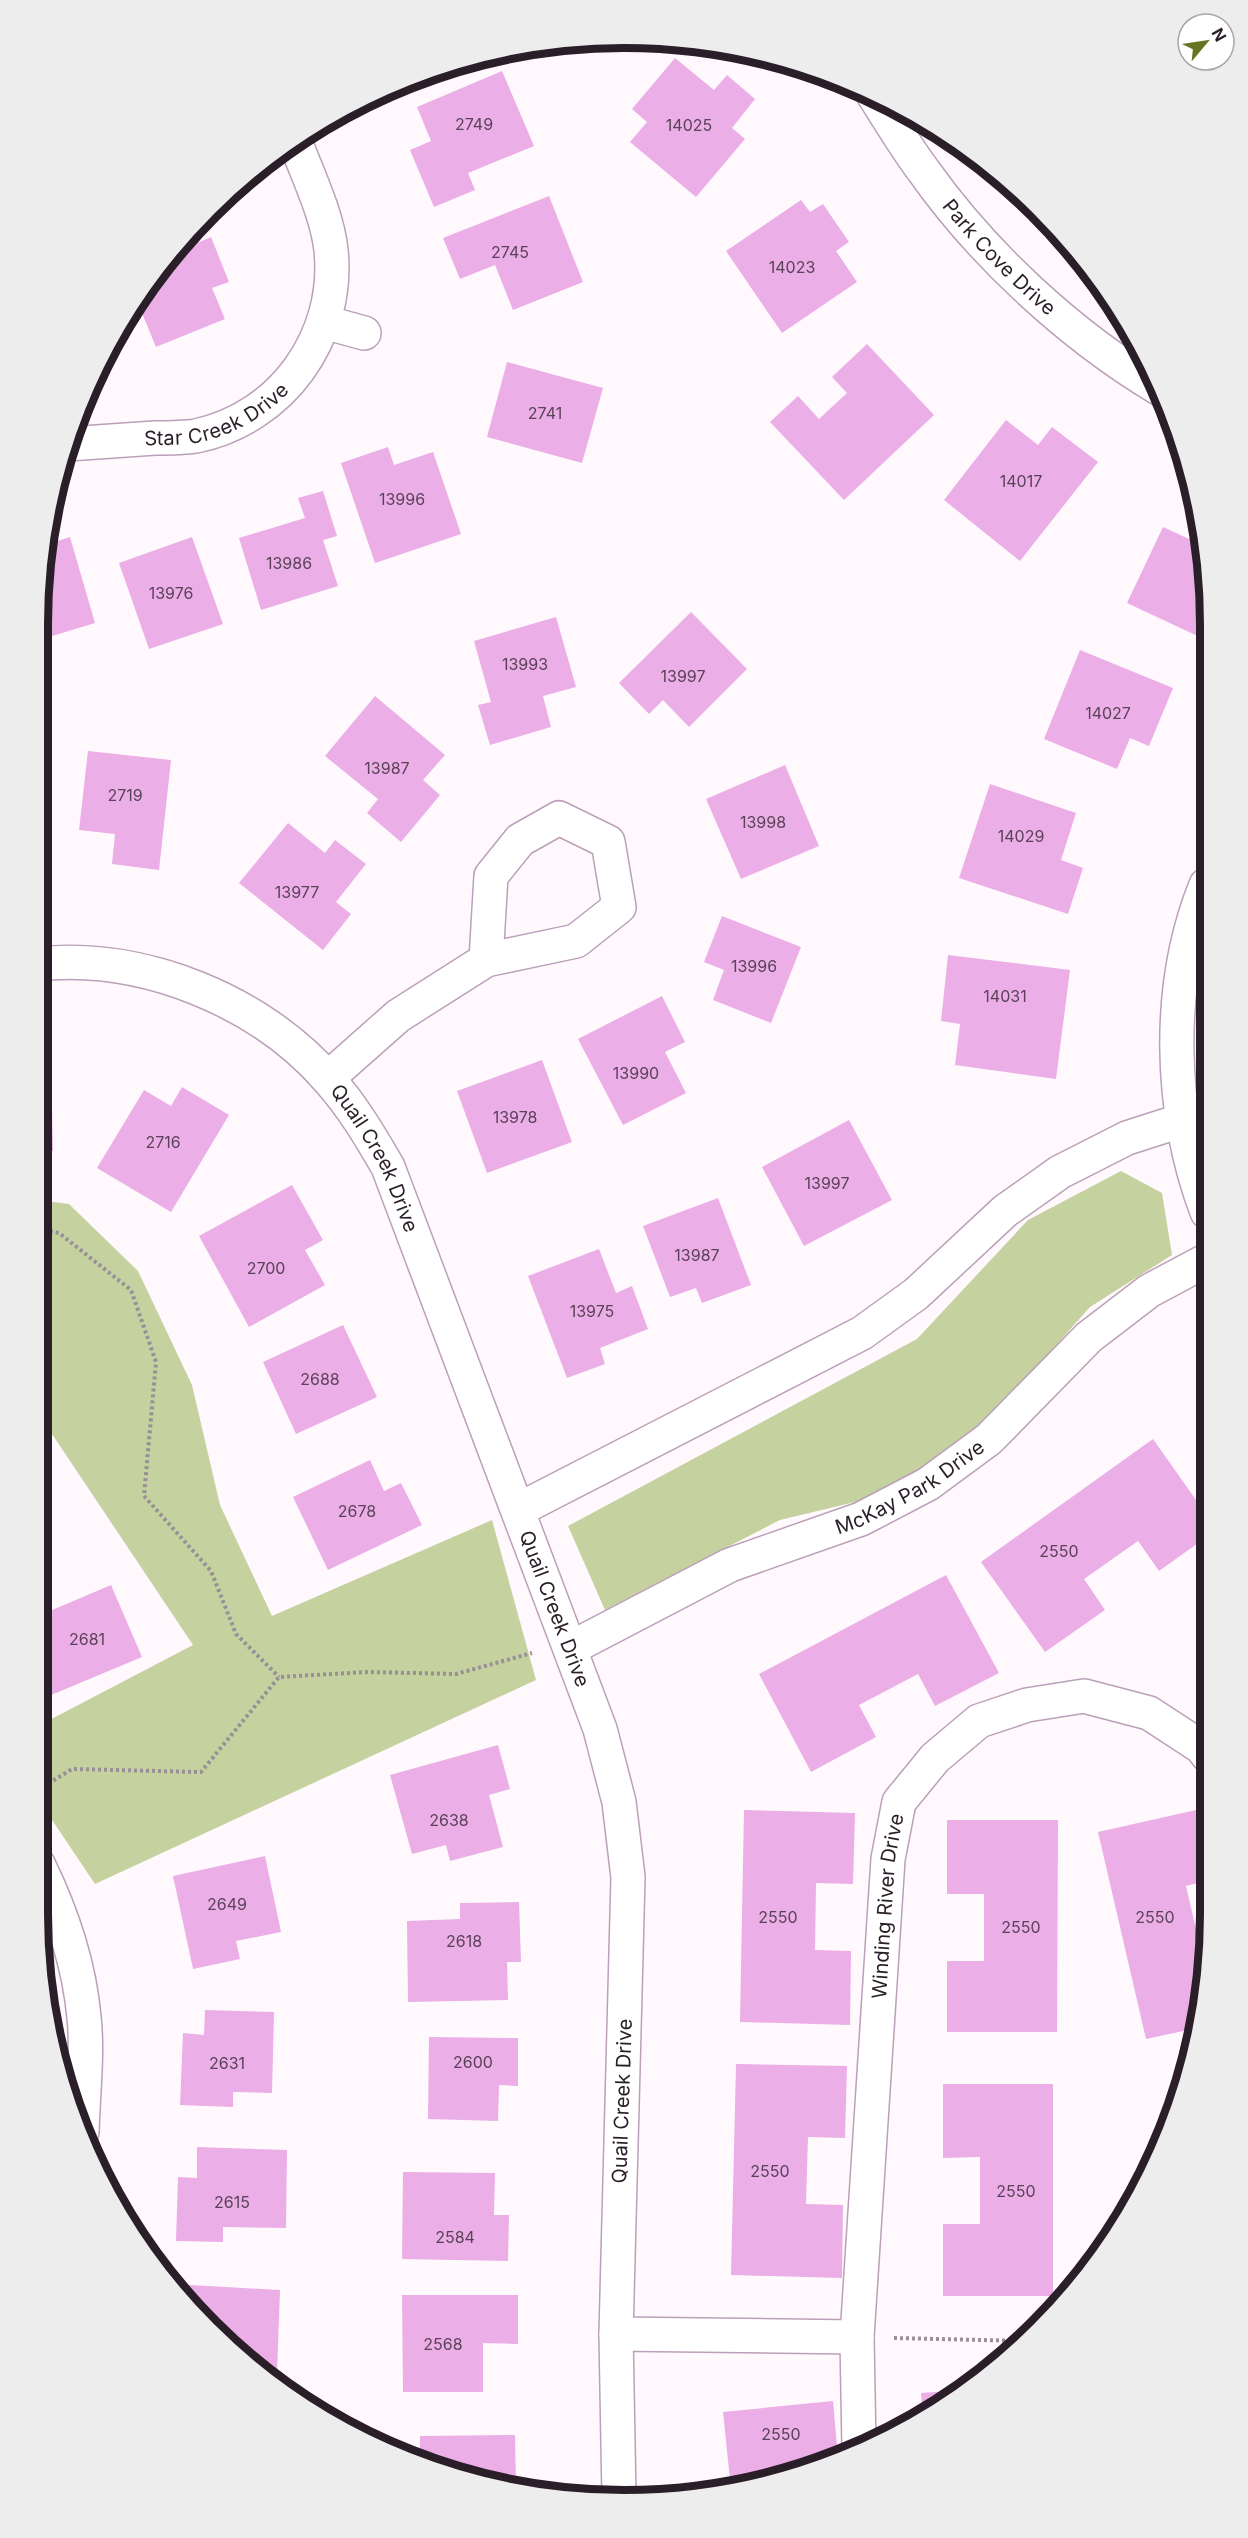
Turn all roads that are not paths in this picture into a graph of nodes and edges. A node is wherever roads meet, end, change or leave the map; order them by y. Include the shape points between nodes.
1 (883, 109) edge
2 (298, 149) edge
3 (324, 322) junction
4 (363, 333) dead end
5 (1146, 380) edge
6 (78, 443) edge
7 (1200, 902) edge
8 (486, 960) junction
9 (48, 963) edge
10 (328, 1078) junction
11 (1183, 1120) junction
12 (1200, 1192) edge
13 (1200, 1264) edge
14 (518, 1510) junction
15 (571, 1648) junction
16 (1200, 1746) edge
17 (48, 1884) edge
18 (82, 2108) edge
19 (616, 2334) junction
20 (857, 2337) junction
21 (860, 2439) edge
22 (619, 2490) edge

1 - 5 street, Park Cove Drive via 923,172 990,251 1055,314
2 - 3 street, Star Creek Drive via 331,250 332,285
3 - 4 street
3 - 6 street, Star Creek Drive via 303,366 273,398 237,422 195,436
7 - 11 street via 1183,967 1176,1034
8 - 8 street via 576,941 619,907 608,842 559,818 520,840 490,876
8 - 10 street via 398,1016
9 - 10 street, Quail Creek Drive via 118,966 179,981 231,1004 279,1034
10 - 14 street, Quail Creek Drive via 359,1118 388,1167
11 - 12 street
11 - 14 street via 1127,1138 1060,1172 1005,1211 916,1294 861,1333
13 - 15 street, McKay Park Drive via 1149,1291 1089,1337 989,1439 928,1484 861,1519 730,1565
14 - 15 street, Quail Creek Drive
15 - 19 street, Quail Creek Drive via 600,1729 619,1802 628,1877
16 - 20 street, Winding River Drive via 1149,1713 1084,1696 1027,1705 979,1721 935,1758 899,1802 888,1858
17 - 18 street via 60,1909 76,1963 84,2019
19 - 20 street
19 - 22 street, Quail Creek Drive
20 - 21 street, Winding River Drive

